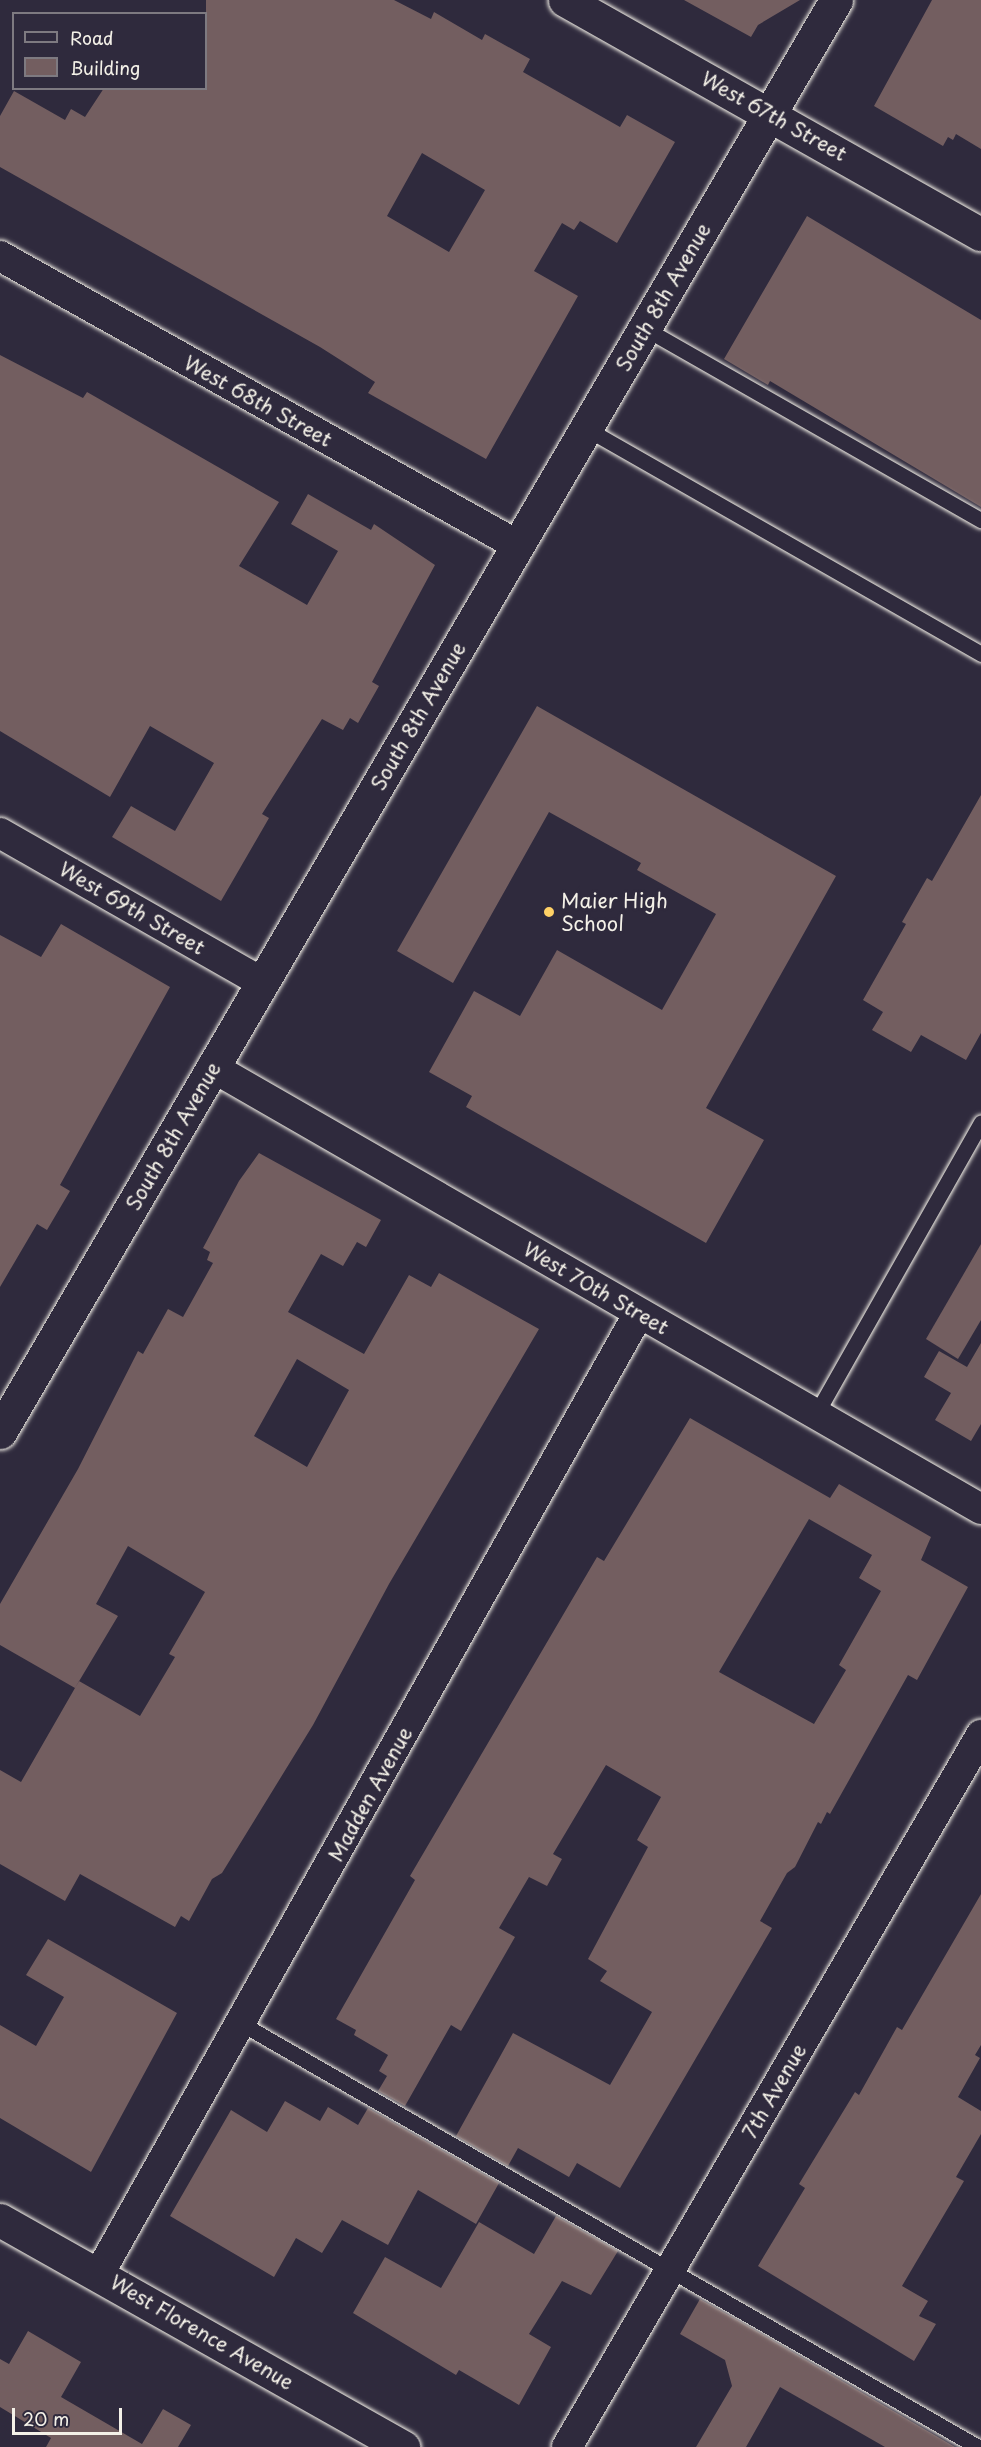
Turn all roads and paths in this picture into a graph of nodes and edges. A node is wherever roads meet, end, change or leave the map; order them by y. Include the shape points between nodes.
1 (565, 0) edge
2 (836, 0) edge
3 (770, 112) junction
4 (981, 234) edge
5 (0, 256) edge
6 (645, 328) junction
7 (587, 429) junction
8 (981, 520) edge
9 (517, 545) junction
10 (981, 654) edge
11 (0, 833) edge
12 (263, 983) junction
13 (212, 1067) junction
14 (981, 1122) edge
15 (639, 1313) junction
16 (816, 1414) junction
17 (3, 1421) edge
18 (981, 1509) edge
19 (981, 1735) edge
20 (242, 2024) junction
21 (0, 2220) edge
22 (670, 2269) junction
23 (99, 2274) junction
24 (403, 2447) edge
25 (567, 2447) edge
26 (978, 2447) edge

1 - 3 street, West 67th Street
2 - 3 street, South 8th Avenue
3 - 4 street, West 67th Street
3 - 6 street, South 8th Avenue
5 - 9 street, West 68th Street
6 - 7 street, South 8th Avenue
6 - 8 lane
7 - 9 street, South 8th Avenue
7 - 10 lane
9 - 12 street, South 8th Avenue
11 - 12 street, West 69th Street
12 - 13 street, South 8th Avenue
13 - 15 street, West 70th Street
13 - 17 street, South 8th Avenue
14 - 16 lane
15 - 16 street, West 70th Street
15 - 20 street, Madden Avenue
16 - 18 street, West 70th Street
19 - 22 street, 7th Avenue
20 - 22 lane
20 - 23 street, Madden Avenue
21 - 23 street, West Florence Avenue
22 - 25 street, 7th Avenue
22 - 26 lane
23 - 24 street, West Florence Avenue

